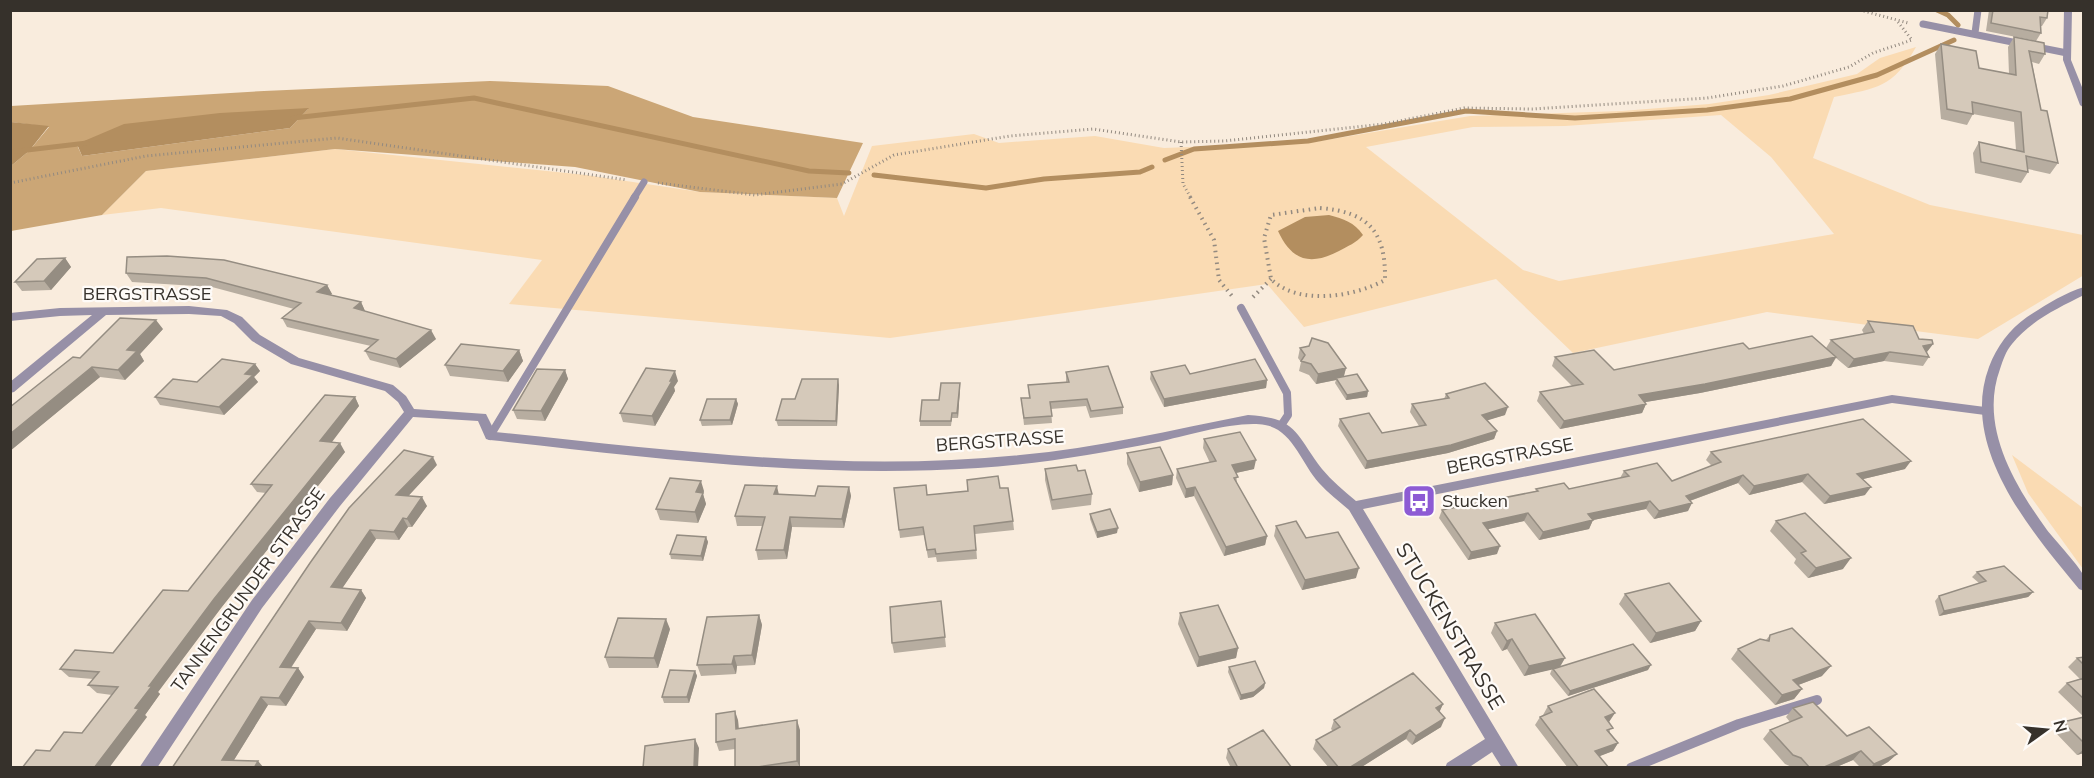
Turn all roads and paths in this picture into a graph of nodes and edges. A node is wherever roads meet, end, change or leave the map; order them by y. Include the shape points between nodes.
1 (1860, 10) edge
2 (1978, 10) edge
3 (2068, 10) edge
4 (1923, 24) dead end
5 (1975, 33) junction
6 (2067, 53) junction
7 (2084, 105) edge
8 (1181, 142) junction
9 (644, 182) junction
10 (10, 183) edge
11 (1271, 279) junction
12 (1220, 280) dead end
13 (2084, 290) edge
14 (1241, 308) joint
15 (105, 311) junction
16 (10, 317) edge
17 (10, 389) edge
18 (1985, 411) junction
19 (410, 413) junction
20 (1282, 424) junction
21 (490, 436) junction
22 (1354, 506) junction
23 (2084, 585) edge
24 (1817, 700) dead end
25 (1494, 742) junction
26 (147, 768) edge
27 (1453, 768) edge
28 (1512, 768) edge
29 (1631, 768) edge

1 - 8 path via 1898,22 1912,39 1873,53 1849,67 1783,86 1707,98 1635,103 1464,108 1384,124
2 - 5 lane
3 - 6 street
4 - 5 lane
5 - 6 lane
6 - 7 street
8 - 9 path via 1093,129 1010,136 894,155 842,184 755,195
8 - 12 path via 1183,184 1214,240
9 - 10 path via 337,138 146,156
9 - 21 lane
11 - 11 path via 1265,225 1271,215 1280,212 1310,208 1348,212 1366,220 1384,248 1385,280 1374,288 1318,295 1285,291
11 - 14 path
13 - 18 street via 2039,314 2000,352 1990,378
14 - 20 lane via 1287,393 1288,415
15 - 16 street, BERGSTRASSE
15 - 17 street
15 - 19 street, BERGSTRASSE via 222,313 295,361 389,388
18 - 22 street, BERGSTRASSE via 1892,399
18 - 23 street via 1995,450 2013,489
19 - 21 street via 482,417
19 - 26 street, TANNENGRUNDER STRASSE via 257,604
20 - 21 street, BERGSTRASSE via 1270,419 1248,419 1079,453 956,464 736,461
20 - 22 street via 1318,473
22 - 25 street, STUCKENSTRASSE
24 - 29 lane via 1738,724
25 - 27 street
25 - 28 street, STUCKENSTRASSE

